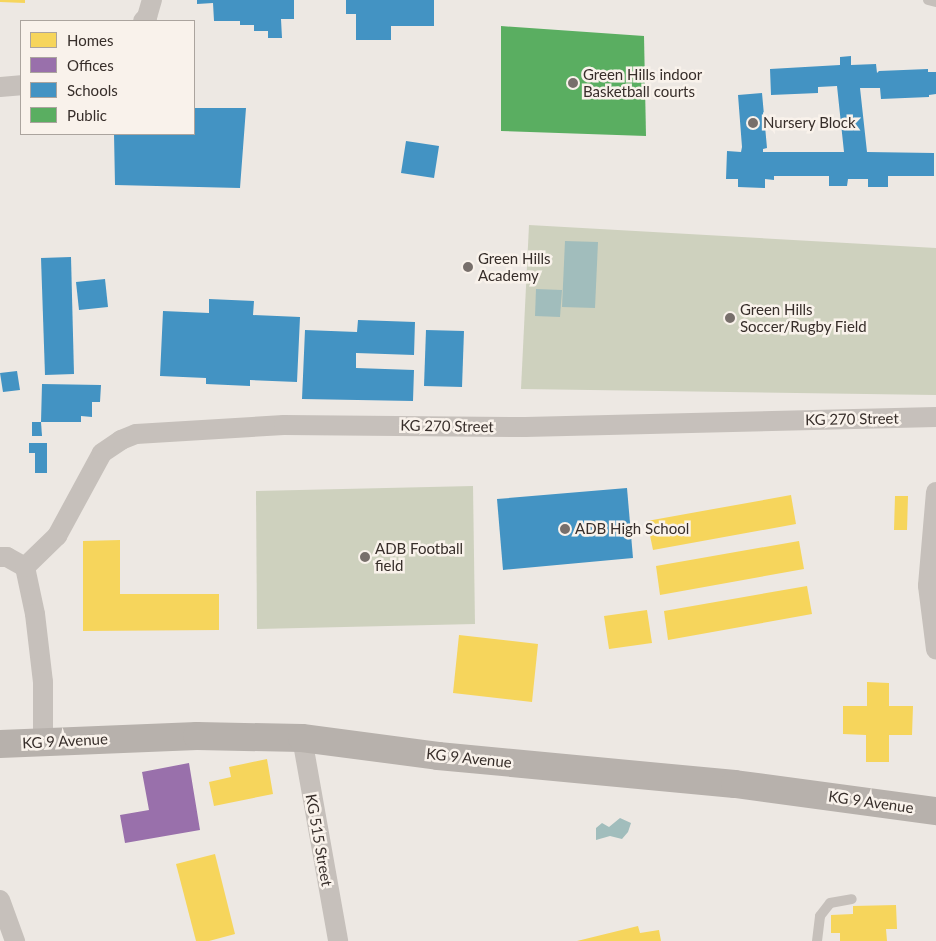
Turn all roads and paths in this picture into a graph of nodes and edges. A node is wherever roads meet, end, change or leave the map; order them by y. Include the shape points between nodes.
1 (152, 0) edge
2 (928, 0) edge
3 (936, 2) edge
4 (144, 20) edge
5 (20, 85) edge
6 (0, 87) edge
7 (936, 417) edge
8 (936, 492) edge
9 (0, 557) edge
10 (25, 567) junction
11 (936, 649) edge
12 (302, 738) junction
13 (44, 742) junction
14 (0, 744) edge
15 (936, 811) edge
16 (852, 899) dead end
17 (0, 900) edge
18 (16, 941) edge
19 (338, 941) edge
20 (817, 941) edge

1 - 4 street
2 - 3 lane
5 - 6 street
7 - 10 street, KG 270 Street via 525,427 284,425 136,434 102,453 56,536
8 - 11 street via 928,586
9 - 10 street via 7,557
10 - 13 street via 42,672
12 - 13 main road, KG 9 Avenue via 198,736
12 - 15 main road, KG 9 Avenue via 438,756 735,784
12 - 19 street, KG 515 Street
13 - 14 main road, KG 9 Avenue
16 - 20 lane via 830,903 820,916
17 - 18 street

